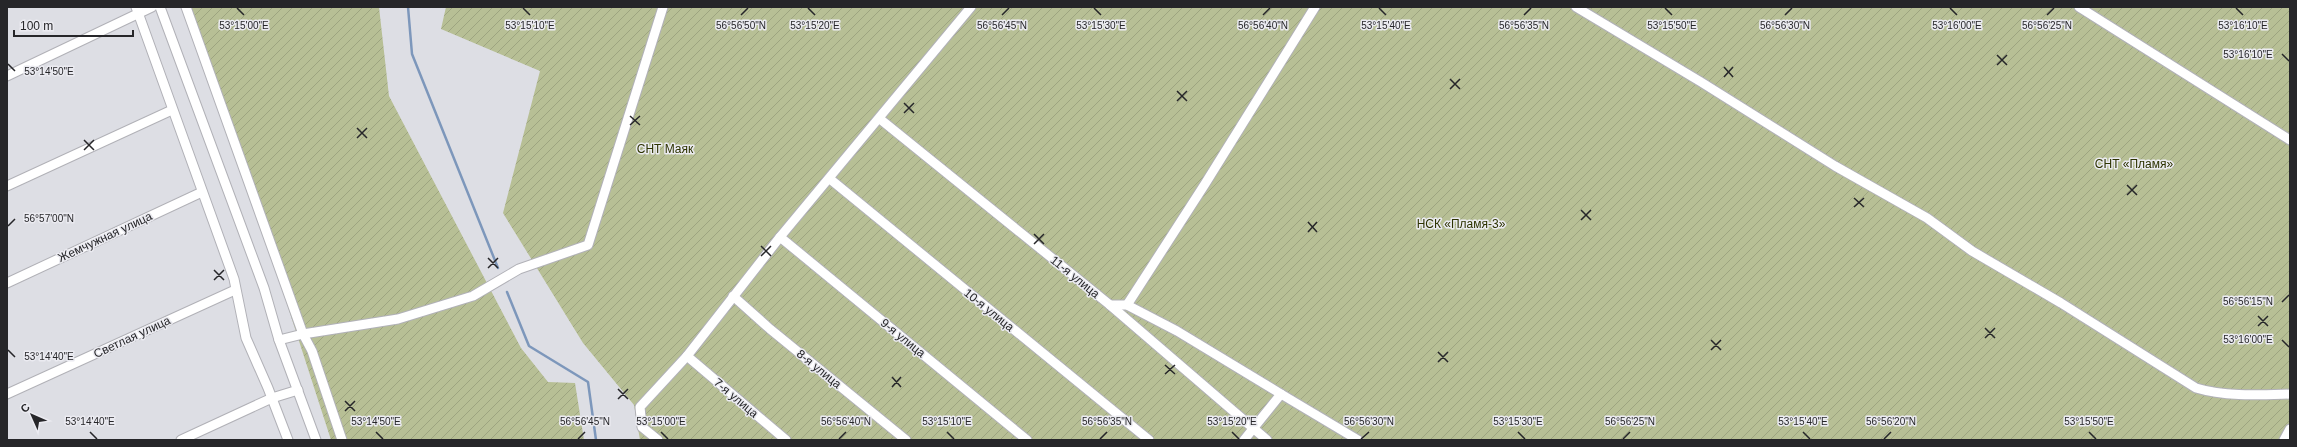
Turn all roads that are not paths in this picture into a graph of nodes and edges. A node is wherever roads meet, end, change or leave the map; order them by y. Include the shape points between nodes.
1 (152, 7) edge
2 (160, 7) edge
3 (186, 7) edge
4 (663, 7) edge
5 (971, 7) edge
6 (1315, 7) edge
7 (1576, 7) edge
8 (2079, 7) edge
9 (138, 10) edge
10 (7, 76) edge
11 (172, 110) junction
12 (880, 119) junction
13 (2290, 140) edge
14 (830, 179) junction
15 (7, 186) edge
16 (202, 192) junction
17 (780, 237) junction
18 (7, 283) edge
19 (235, 290) junction
20 (733, 296) junction
21 (1110, 305) junction
22 (1127, 305) junction
23 (303, 334) junction
24 (279, 340) junction
25 (687, 356) junction
26 (298, 390) junction
27 (7, 394) edge
28 (1281, 394) junction
29 (2290, 394) edge
30 (272, 398) junction
31 (1253, 428) junction
32 (2290, 429) edge
33 (181, 440) edge
34 (288, 440) edge
35 (316, 440) edge
36 (342, 440) edge
37 (658, 440) edge
38 (786, 440) edge
39 (906, 440) edge
40 (1027, 440) edge
41 (1149, 440) edge
42 (1244, 440) edge
43 (1267, 440) edge
44 (1358, 440) edge
45 (2284, 440) edge

1 - 9 street
2 - 24 street via 264,288
3 - 23 street
4 - 23 street via 588,245 519,269 473,296 398,319
5 - 12 street
6 - 22 street
7 - 29 street via 1834,166 1927,218 1972,251 2061,303 2196,388 2251,396
8 - 13 street
9 - 10 street
9 - 11 street
11 - 15 street
11 - 16 street
12 - 14 street
12 - 21 street, 11-я улица
14 - 17 street
14 - 41 street, 10-я улица
16 - 18 street, Жемчужная улица
16 - 19 street via 234,279
17 - 20 street
17 - 40 street, 9-я улица
19 - 27 street, Светлая улица
19 - 30 street via 246,338
20 - 25 street
20 - 39 street, 8-я улица
21 - 22 street
21 - 31 street, 11-я улица
22 - 28 street via 1177,331
23 - 24 street
23 - 36 street via 312,351
24 - 26 street
25 - 37 street via 640,407 642,427
25 - 38 street, 7-я улица
26 - 30 street
26 - 35 street
28 - 31 street
28 - 44 street
30 - 33 street
30 - 34 street
31 - 42 street
31 - 43 street, 11-я улица
32 - 45 street

